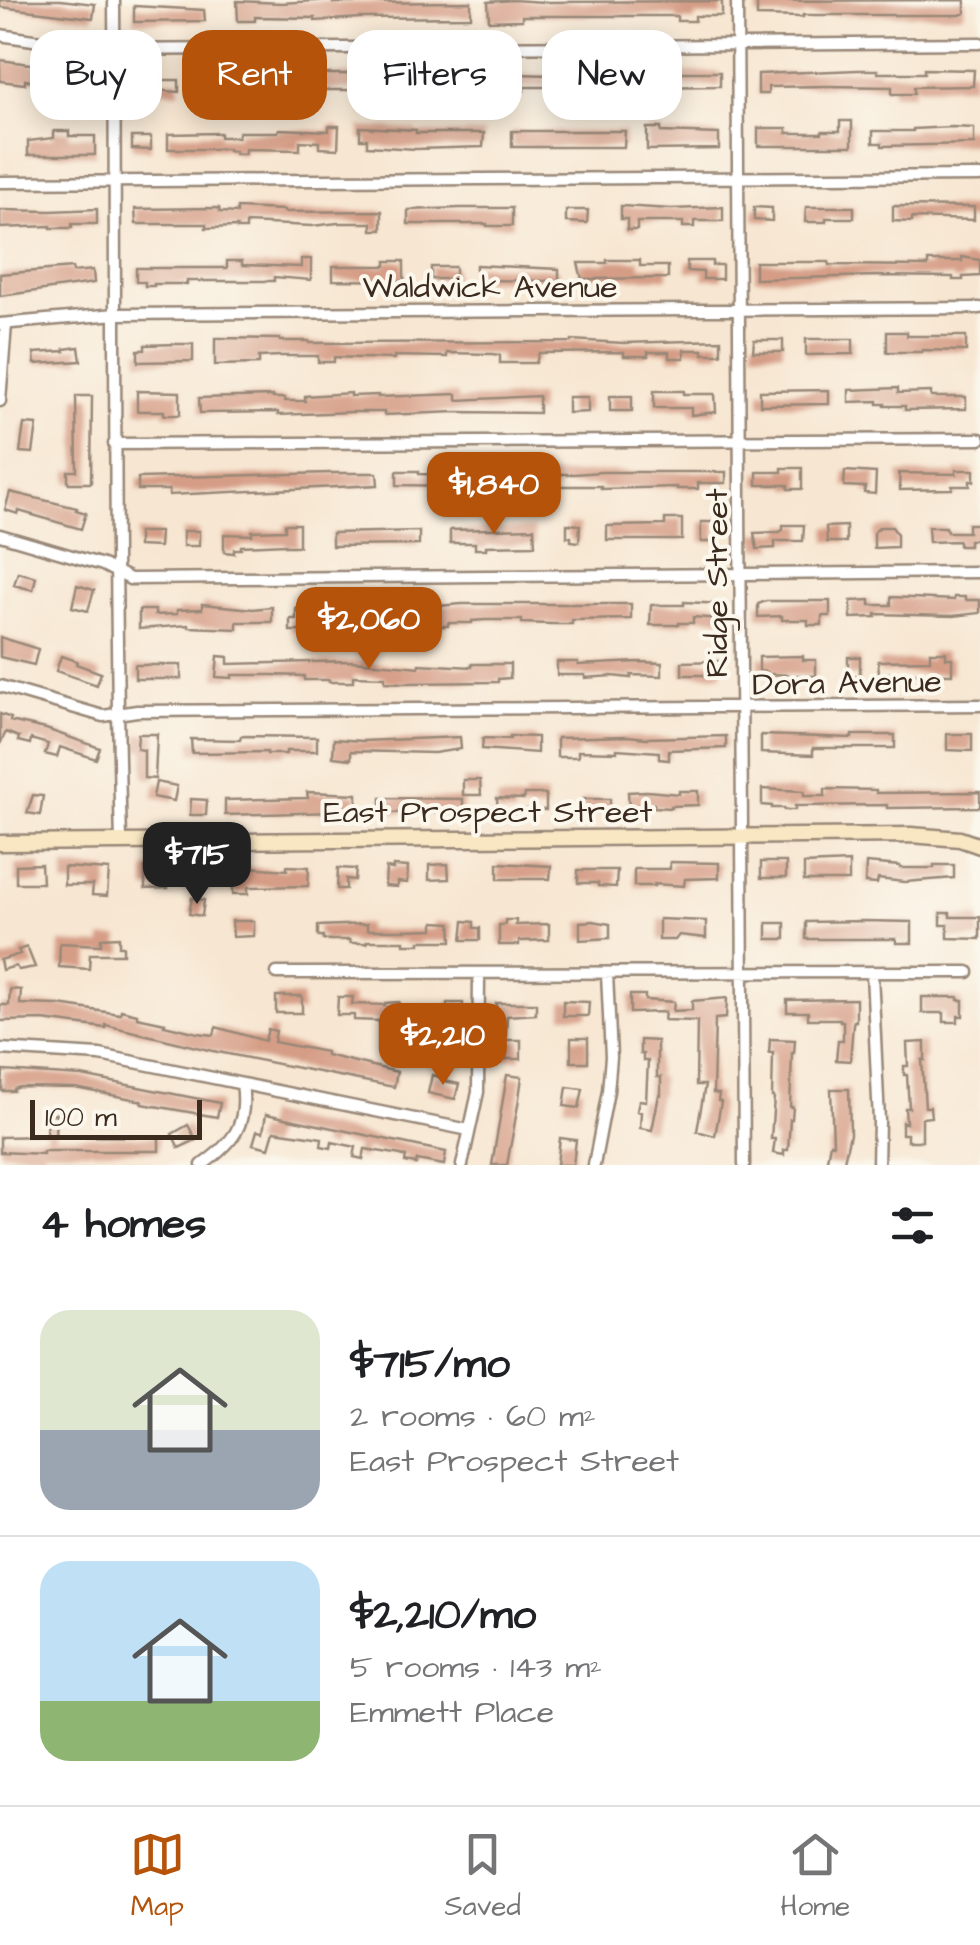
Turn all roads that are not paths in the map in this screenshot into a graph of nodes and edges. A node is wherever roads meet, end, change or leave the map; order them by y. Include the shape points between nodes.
1 (114, 0) edge
2 (736, 0) edge
3 (114, 30) edge
4 (0, 35) edge
5 (30, 40) edge
6 (980, 43) edge
7 (737, 45) junction
8 (162, 50) edge
9 (115, 120) edge
10 (737, 176) junction
11 (980, 176) edge
12 (116, 180) junction
13 (0, 182) edge
14 (980, 308) edge
15 (738, 310) junction
16 (116, 314) junction
17 (3, 324) edge
18 (0, 401) edge
19 (980, 438) edge
20 (739, 440) junction
21 (114, 444) junction
22 (0, 534) edge
23 (116, 572) junction
24 (980, 572) edge
25 (741, 575) junction
26 (0, 686) edge
27 (980, 705) edge
28 (741, 708) junction
29 (118, 715) junction
30 (741, 836) junction
31 (121, 842) junction
32 (0, 843) edge
33 (978, 844) edge
34 (277, 972) dead end
35 (872, 972) junction
36 (968, 972) dead end
37 (741, 973) junction
38 (478, 974) junction
39 (608, 974) junction
40 (0, 1049) edge
41 (242, 1084) junction
42 (469, 1130) junction
43 (202, 1165) edge
44 (462, 1165) edge
45 (594, 1165) edge
46 (744, 1165) edge
47 (878, 1165) edge

1 - 3 street
2 - 7 street, Ridge Street
4 - 5 street
6 - 7 street
7 - 8 street
7 - 10 street, Ridge Street
9 - 12 street
10 - 11 street
10 - 12 street
10 - 15 street, Ridge Street
12 - 13 street
12 - 16 street
14 - 15 street, Waldwick Avenue
15 - 16 street, Waldwick Avenue
15 - 20 street, Ridge Street
16 - 17 street, Waldwick Avenue
16 - 21 street
17 - 18 street
19 - 20 street
20 - 21 street
20 - 25 street, Ridge Street
21 - 23 street
22 - 23 street
23 - 25 street via 130,579
23 - 29 street
24 - 25 street
25 - 28 street, Ridge Street
26 - 29 street, Dora Avenue
27 - 28 street, Dora Avenue
28 - 29 street, Dora Avenue
28 - 30 street, Ridge Street
29 - 31 street
30 - 31 street, East Prospect Street
30 - 33 street, East Prospect Street via 912,835
30 - 37 street, Ridge Street
31 - 32 street, East Prospect Street
34 - 38 street
35 - 36 street
35 - 37 street
35 - 47 street
37 - 39 street
37 - 46 street, Ridge Street
38 - 39 street
38 - 42 street via 478,1092
39 - 45 street via 611,1056
40 - 41 street via 100,1055
41 - 42 street
41 - 43 street via 242,1122
42 - 44 street

